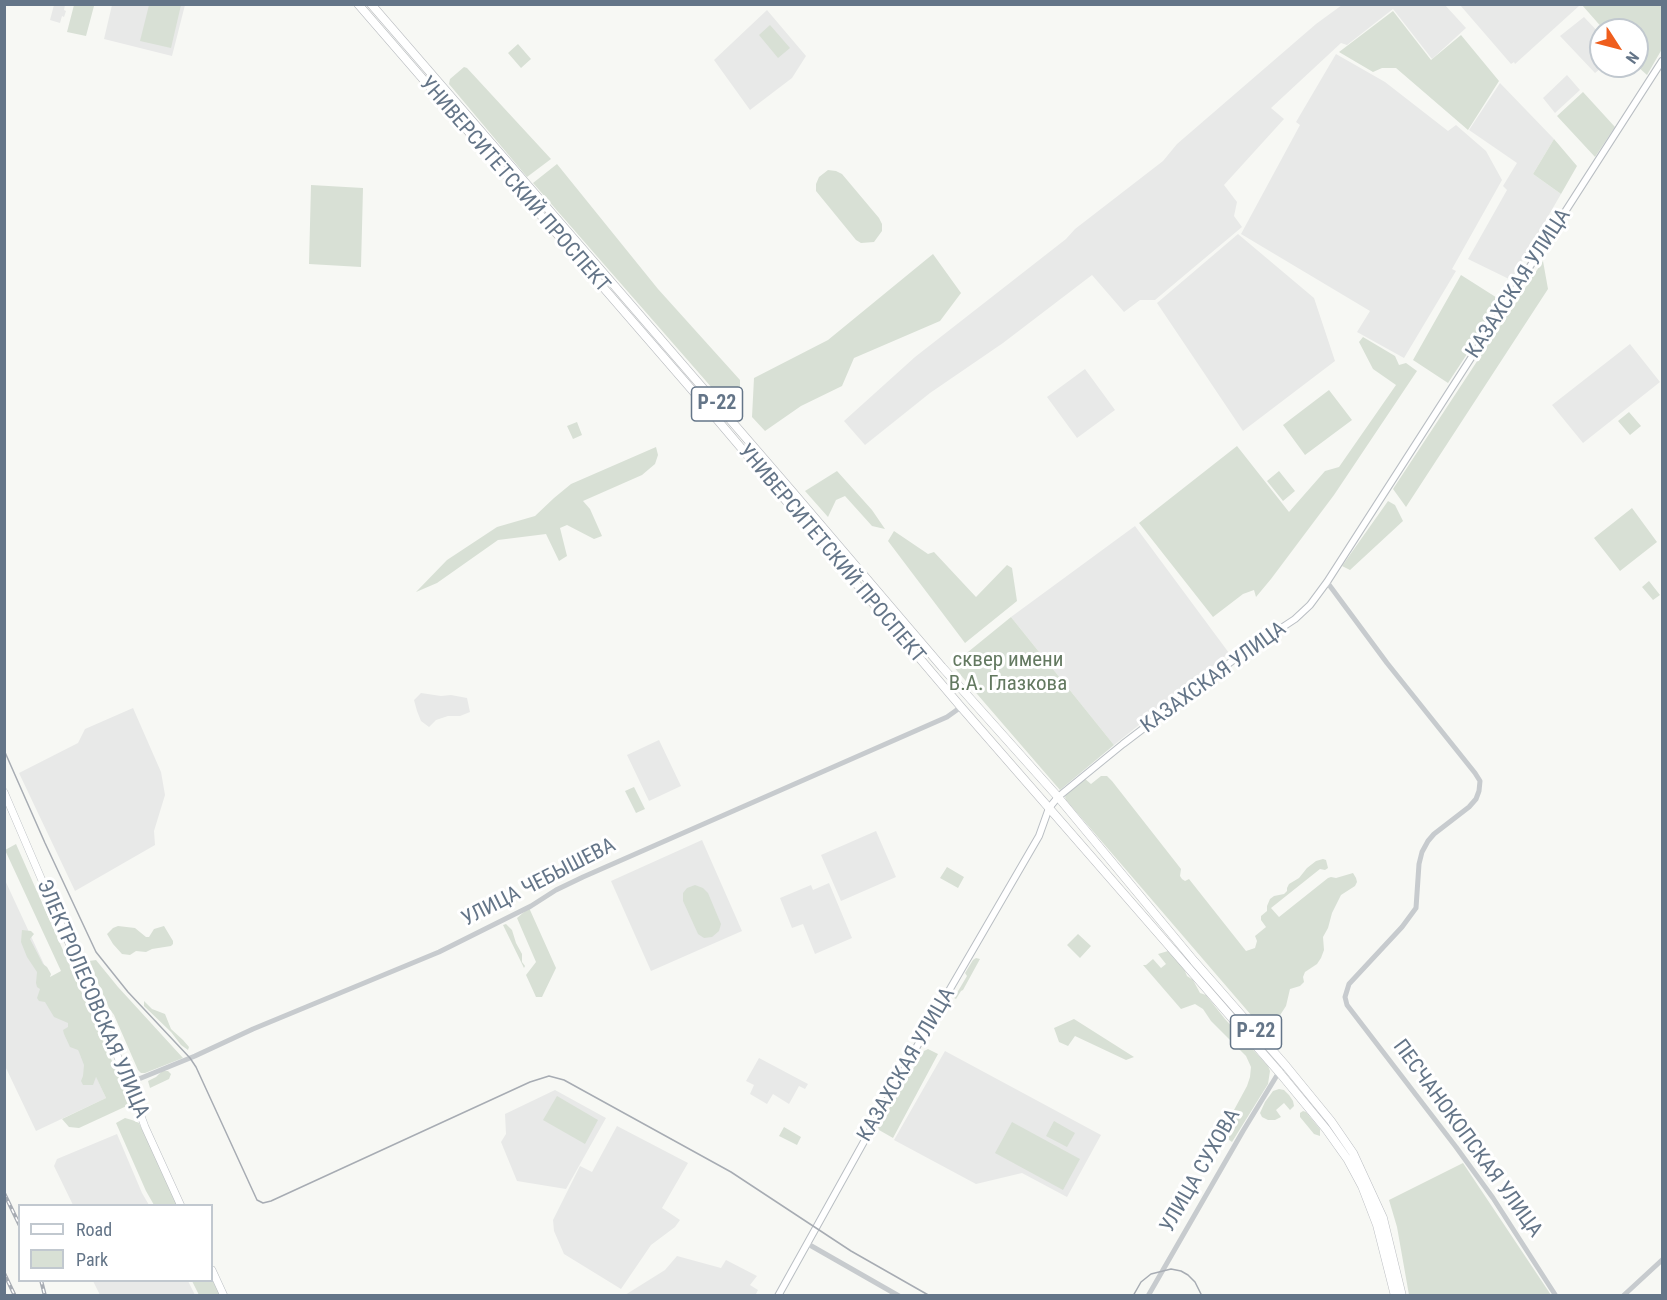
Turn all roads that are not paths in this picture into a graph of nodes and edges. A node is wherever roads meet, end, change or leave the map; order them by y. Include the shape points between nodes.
1 (358, 4) edge
2 (371, 4) edge
3 (1662, 61) edge
4 (1327, 582) junction
5 (874, 587) junction
6 (866, 595) junction
7 (961, 707) junction
8 (4, 792) edge
9 (1058, 797) junction
10 (1049, 808) junction
11 (1282, 1069) junction
12 (129, 1083) junction
13 (180, 1204) edge
14 (808, 1244) junction
15 (1662, 1260) edge
16 (213, 1272) edge
17 (224, 1296) edge
18 (778, 1296) edge
19 (899, 1296) edge
20 (1148, 1296) edge
21 (1395, 1296) edge
22 (1402, 1296) edge
23 (1556, 1296) edge
24 (1623, 1296) edge

1 - 6 highway, УНИВЕРСИТЕТСКИЙ ПРОСПЕКТ / Р-22
2 - 5 highway, УНИВЕРСИТЕТСКИЙ ПРОСПЕКТ / Р-22
3 - 4 main road, КАЗАХСКАЯ УЛИЦА
4 - 9 main road, КАЗАХСКАЯ УЛИЦА via 1294,619 1236,658
4 - 23 street, ПЕСЧАНОКОПСКАЯ УЛИЦА via 1480,781 1476,799 1428,841 1419,864 1416,908 1349,984 1347,1005 1474,1173
5 - 6 highway via 866,588
5 - 9 highway, УНИВЕРСИТЕТСКИЙ ПРОСПЕКТ / Р-22
6 - 7 highway, УНИВЕРСИТЕТСКИЙ ПРОСПЕКТ / Р-22
7 - 10 highway, УНИВЕРСИТЕТСКИЙ ПРОСПЕКТ / Р-22
7 - 12 street, УЛИЦА ЧЕБЫШЕВА via 947,717 583,877 439,952
8 - 12 main road, ЭЛЕКТРОЛЕСОВСКАЯ УЛИЦА
9 - 10 main road, КАЗАХСКАЯ УЛИЦА
9 - 11 highway, УНИВЕРСИТЕТСКИЙ ПРОСПЕКТ / Р-22
10 - 11 highway, УНИВЕРСИТЕТСКИЙ ПРОСПЕКТ / Р-22
10 - 14 main road, КАЗАХСКАЯ УЛИЦА via 1039,836
11 - 20 street, УЛИЦА СУХОВА
11 - 21 highway, УНИВЕРСИТЕТСКИЙ ПРОСПЕКТ / Р-22 via 1348,1160 1362,1186 1377,1225
11 - 22 highway, УНИВЕРСИТЕТСКИЙ ПРОСПЕКТ / Р-22 via 1331,1121 1353,1153 1383,1218
12 - 13 main road, ЭЛЕКТРОЛЕСОВСКАЯ УЛИЦА
14 - 18 main road, КАЗАХСКАЯ УЛИЦА
14 - 19 street
15 - 24 street
16 - 17 main road

